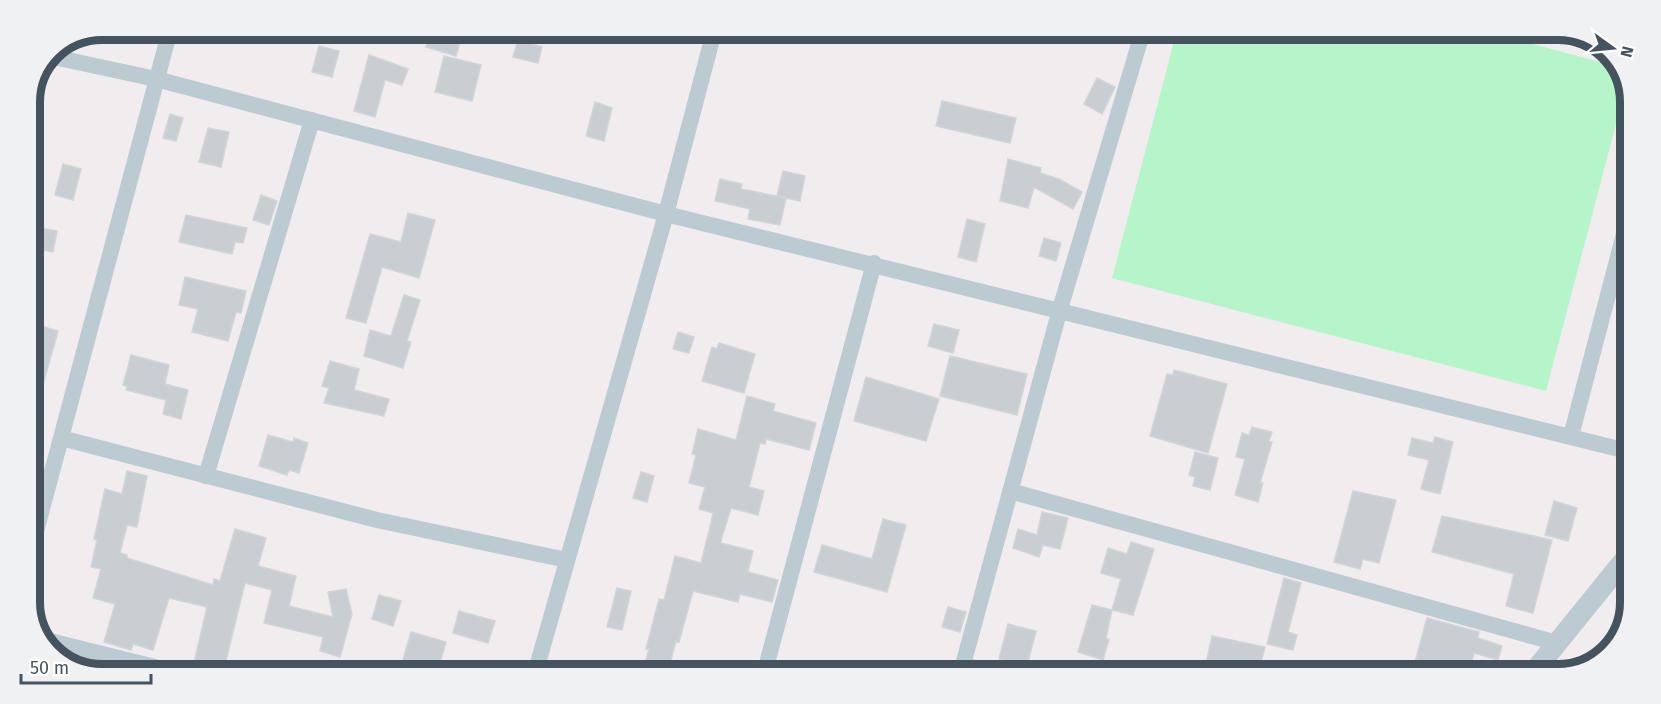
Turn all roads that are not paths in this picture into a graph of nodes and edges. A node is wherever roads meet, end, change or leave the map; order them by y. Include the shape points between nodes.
1 (167, 40) edge
2 (712, 40) edge
3 (1140, 40) edge
4 (60, 58) edge
5 (156, 80) junction
6 (312, 120) junction
7 (666, 214) junction
8 (1620, 249) edge
9 (874, 263) junction
10 (1060, 309) junction
11 (1571, 436) junction
12 (61, 438) junction
13 (1620, 449) edge
14 (206, 476) junction
15 (1010, 491) junction
16 (41, 513) edge
17 (567, 560) junction
18 (1620, 565) edge
19 (57, 643) edge
20 (1557, 643) junction
21 (140, 663) edge
22 (538, 663) edge
23 (767, 663) edge
24 (963, 663) edge
25 (1541, 663) edge

1 - 5 street
2 - 7 street
3 - 10 street
4 - 5 street
5 - 6 street
5 - 12 street
6 - 7 street
6 - 14 street
7 - 9 street
7 - 17 street
8 - 11 street
9 - 10 street
9 - 23 street
10 - 11 street
10 - 15 street
11 - 13 street
12 - 14 street
12 - 16 street
14 - 17 street via 377,520
15 - 20 street
15 - 24 street
17 - 22 street
18 - 20 street
19 - 21 street
20 - 25 street

